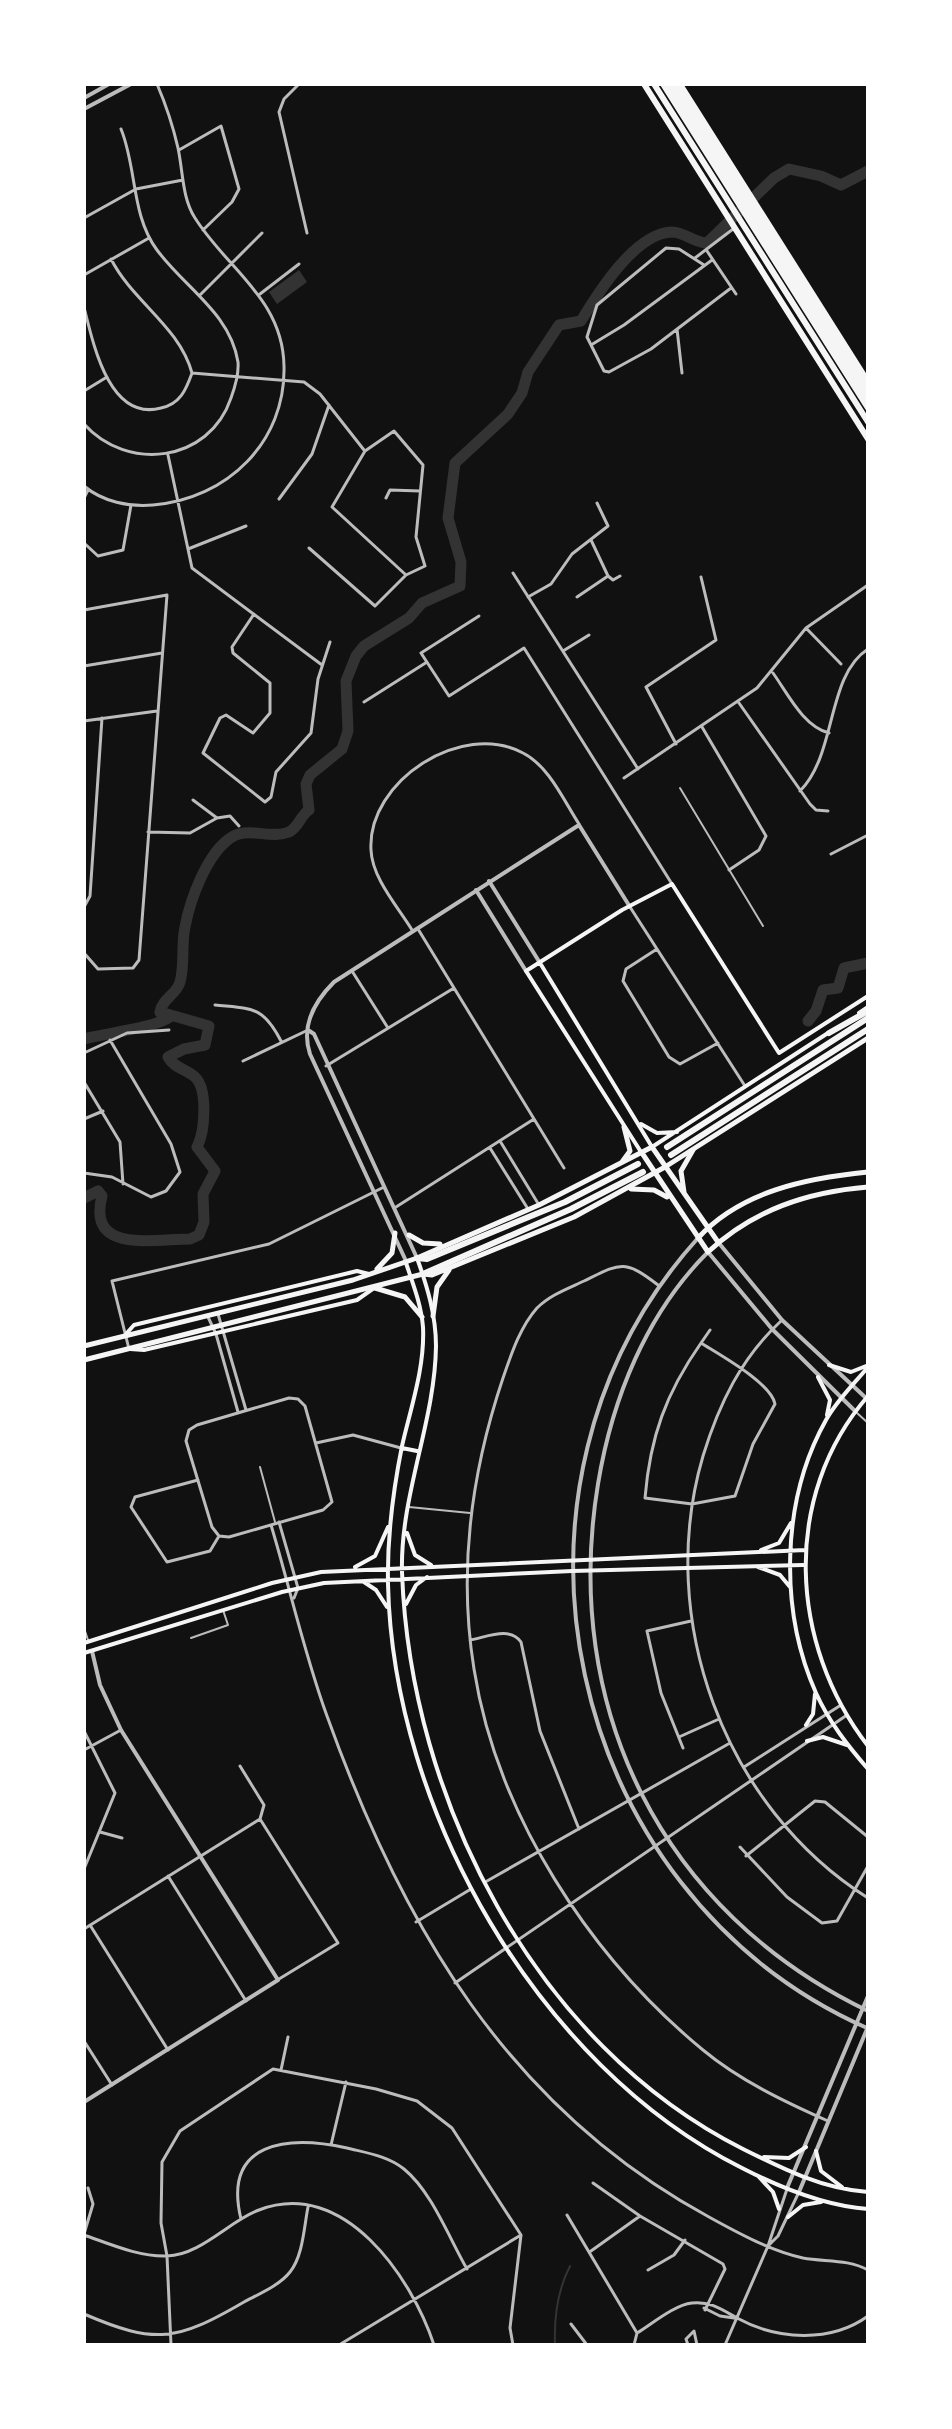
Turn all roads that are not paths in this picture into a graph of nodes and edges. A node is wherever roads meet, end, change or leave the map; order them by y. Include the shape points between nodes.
1 (131, 84) edge
2 (157, 84) edge
3 (299, 84) edge
4 (643, 84) edge
5 (658, 84) edge
6 (669, 84) edge
7 (679, 84) edge
8 (108, 85) edge
9 (111, 94) junction
10 (85, 104) edge
11 (121, 129) dead end
12 (178, 150) junction
13 (183, 180) junction
14 (136, 189) junction
15 (84, 218) edge
16 (732, 227) junction
17 (203, 230) junction
18 (262, 233) dead end
19 (307, 233) dead end
20 (149, 238) junction
21 (707, 251) junction
22 (695, 258) junction
23 (111, 259) junction
24 (712, 260) junction
25 (234, 261) junction
26 (299, 264) dead end
27 (704, 265) junction
28 (84, 275) edge
29 (731, 288) junction
30 (260, 294) junction
31 (736, 294) dead end
32 (200, 295) junction
33 (84, 307) edge
34 (677, 329) junction
35 (591, 345) junction
36 (192, 373) junction
37 (682, 373) dead end
38 (237, 376) junction
39 (107, 377) junction
40 (868, 380) edge
41 (284, 381) junction
42 (868, 387) edge
43 (84, 391) edge
44 (868, 397) edge
45 (329, 405) junction
46 (868, 408) edge
47 (868, 419) edge
48 (84, 424) edge
49 (868, 440) edge
50 (365, 451) junction
51 (168, 455) junction
52 (86, 488) edge
53 (420, 491) junction
54 (84, 498) edge
55 (386, 498) dead end
56 (279, 499) dead end
57 (178, 501) junction
58 (597, 503) dead end
59 (131, 505) junction
60 (246, 526) dead end
61 (591, 540) junction
62 (84, 543) edge
63 (309, 548) dead end
64 (188, 549) junction
65 (513, 573) dead end
66 (406, 575) junction
67 (608, 576) junction
68 (620, 576) dead end
69 (701, 577) dead end
70 (868, 585) edge
71 (528, 597) junction
72 (577, 597) dead end
73 (84, 610) edge
74 (254, 614) junction
75 (479, 616) dead end
76 (806, 628) junction
77 (589, 635) dead end
78 (330, 642) dead end
79 (868, 649) edge
80 (563, 651) junction
81 (162, 653) junction
82 (427, 662) junction
83 (841, 664) dead end
84 (322, 665) junction
85 (84, 666) edge
86 (772, 672) junction
87 (364, 702) dead end
88 (738, 702) junction
89 (157, 711) junction
90 (102, 718) junction
91 (84, 721) edge
92 (702, 727) junction
93 (829, 733) junction
94 (676, 744) junction
95 (638, 769) junction
96 (624, 778) dead end
97 (680, 788) dead end
98 (800, 791) junction
99 (193, 800) dead end
100 (828, 811) dead end
101 (217, 818) junction
102 (579, 825) junction
103 (239, 826) dead end
104 (148, 832) junction
105 (868, 835) edge
106 (831, 854) dead end
107 (729, 870) junction
108 (489, 881) junction
109 (672, 884) junction
110 (476, 890) junction
111 (84, 907) edge
112 (630, 907) junction
113 (763, 926) dead end
114 (414, 929) junction
115 (657, 949) junction
116 (84, 953) edge
117 (540, 963) junction
118 (352, 970) junction
119 (526, 971) junction
120 (454, 988) junction
121 (868, 996) edge
122 (215, 1005) dead end
123 (868, 1009) edge
124 (868, 1018) edge
125 (388, 1028) junction
126 (868, 1029) edge
127 (169, 1030) dead end
128 (308, 1030) junction
129 (829, 1033) joint
130 (868, 1038) edge
131 (110, 1040) junction
132 (281, 1041) junction
133 (718, 1043) junction
134 (84, 1053) edge
135 (779, 1053) junction
136 (243, 1061) dead end
137 (785, 1062) junction
138 (326, 1066) junction
139 (84, 1082) edge
140 (746, 1088) junction
141 (103, 1111) junction
142 (84, 1119) edge
143 (534, 1119) junction
144 (638, 1121) junction
145 (624, 1127) junction
146 (679, 1132) junction
147 (500, 1141) junction
148 (652, 1147) junction
149 (667, 1147) dead end
150 (490, 1148) junction
151 (693, 1150) junction
152 (642, 1153) junction
153 (671, 1155) dead end
154 (638, 1164) dead end
155 (618, 1166) junction
156 (665, 1167) junction
157 (564, 1168) dead end
158 (643, 1172) dead end
159 (868, 1172) edge
160 (84, 1173) edge
161 (655, 1173) junction
162 (123, 1185) junction
163 (385, 1187) junction
164 (868, 1187) edge
165 (626, 1190) junction
166 (375, 1191) junction
167 (685, 1196) junction
168 (674, 1204) junction
169 (539, 1205) junction
170 (396, 1207) junction
171 (528, 1210) junction
172 (708, 1228) junction
173 (395, 1233) junction
174 (409, 1235) junction
175 (698, 1238) junction
176 (718, 1242) junction
177 (449, 1243) junction
178 (708, 1252) junction
179 (417, 1258) junction
180 (406, 1261) junction
181 (456, 1267) junction
182 (369, 1274) junction
183 (423, 1274) junction
184 (411, 1278) junction
185 (658, 1285) junction
186 (374, 1288) junction
187 (218, 1312) junction
188 (208, 1315) junction
189 (433, 1316) junction
190 (422, 1317) junction
191 (782, 1320) junction
192 (211, 1328) junction
193 (223, 1329) junction
194 (772, 1329) junction
195 (710, 1330) dead end
196 (125, 1334) junction
197 (216, 1334) junction
198 (701, 1343) junction
199 (84, 1346) edge
200 (129, 1349) junction
201 (84, 1360) edge
202 (829, 1365) junction
203 (868, 1366) edge
204 (741, 1368) junction
205 (818, 1377) junction
206 (852, 1386) junction
207 (842, 1398) junction
208 (867, 1398) edge
209 (246, 1410) junction
210 (855, 1411) junction
211 (238, 1412) junction
212 (825, 1421) junction
213 (868, 1423) edge
214 (316, 1443) junction
215 (402, 1448) junction
216 (417, 1451) junction
217 (260, 1467) dead end
218 (198, 1480) junction
219 (692, 1504) junction
220 (409, 1507) junction
221 (470, 1513) junction
222 (794, 1517) junction
223 (390, 1521) junction
224 (275, 1523) junction
225 (405, 1528) junction
226 (219, 1536) junction
227 (805, 1550) junction
228 (790, 1552) junction
229 (751, 1553) junction
230 (687, 1556) junction
231 (572, 1559) junction
232 (588, 1559) junction
233 (467, 1564) junction
234 (789, 1564) junction
235 (752, 1565) junction
236 (803, 1565) junction
237 (433, 1566) junction
238 (402, 1567) junction
239 (687, 1567) junction
240 (388, 1568) junction
241 (347, 1570) junction
242 (588, 1570) junction
243 (572, 1571) junction
244 (467, 1576) junction
245 (295, 1577) junction
246 (427, 1577) junction
247 (388, 1578) junction
248 (402, 1578) junction
249 (287, 1579) junction
250 (358, 1580) junction
251 (298, 1588) junction
252 (290, 1591) junction
253 (792, 1591) junction
254 (294, 1598) junction
255 (223, 1610) junction
256 (389, 1611) junction
257 (180, 1612) junction
258 (404, 1615) junction
259 (691, 1621) junction
260 (184, 1622) junction
261 (84, 1628) edge
262 (191, 1638) dead end
263 (470, 1640) junction
264 (86, 1642) edge
265 (92, 1651) junction
266 (84, 1653) edge
267 (815, 1692) junction
268 (841, 1705) junction
269 (826, 1713) junction
270 (847, 1715) junction
271 (719, 1719) junction
272 (833, 1724) junction
273 (806, 1725) junction
274 (121, 1730) junction
275 (84, 1731) edge
276 (679, 1737) junction
277 (807, 1741) junction
278 (730, 1743) junction
279 (848, 1745) junction
280 (93, 1746) junction
281 (868, 1746) edge
282 (683, 1748) dead end
283 (84, 1750) edge
284 (240, 1766) dead end
285 (744, 1767) junction
286 (868, 1769) edge
287 (752, 1779) junction
288 (642, 1792) junction
289 (629, 1800) junction
290 (260, 1819) junction
291 (784, 1826) junction
292 (579, 1829) junction
293 (100, 1832) junction
294 (668, 1837) junction
295 (868, 1837) edge
296 (122, 1838) dead end
297 (655, 1847) junction
298 (740, 1847) dead end
299 (541, 1851) junction
300 (200, 1856) junction
301 (746, 1856) junction
302 (868, 1866) edge
303 (84, 1869) edge
304 (168, 1876) junction
305 (486, 1882) junction
306 (472, 1889) junction
307 (856, 1891) junction
308 (868, 1898) edge
309 (571, 1904) junction
310 (416, 1922) junction
311 (90, 1925) junction
312 (84, 1929) edge
313 (519, 1939) junction
314 (507, 1948) junction
315 (278, 1980) junction
316 (455, 1983) junction
317 (868, 1996) edge
318 (246, 2001) junction
319 (865, 2010) edge
320 (857, 2024) junction
321 (868, 2027) edge
322 (288, 2037) dead end
323 (84, 2041) edge
324 (168, 2050) junction
325 (281, 2070) junction
326 (346, 2082) junction
327 (112, 2085) junction
328 (84, 2102) edge
329 (817, 2116) junction
330 (828, 2121) junction
331 (331, 2145) junction
332 (806, 2147) junction
333 (816, 2151) junction
334 (758, 2157) junction
335 (794, 2173) junction
336 (754, 2174) junction
337 (805, 2178) junction
338 (593, 2183) dead end
339 (88, 2188) dead end
340 (787, 2188) junction
341 (848, 2190) junction
342 (799, 2192) junction
343 (868, 2192) edge
344 (827, 2201) junction
345 (308, 2207) junction
346 (779, 2209) junction
347 (868, 2209) edge
348 (567, 2215) dead end
349 (640, 2216) junction
350 (788, 2217) junction
351 (241, 2219) junction
352 (84, 2234) edge
353 (521, 2235) junction
354 (685, 2240) junction
355 (768, 2246) junction
356 (590, 2252) junction
357 (167, 2256) junction
358 (467, 2269) junction
359 (648, 2270) dead end
360 (868, 2270) edge
361 (415, 2299) junction
362 (708, 2302) junction
363 (703, 2305) junction
364 (705, 2310) junction
365 (84, 2314) edge
366 (868, 2316) edge
367 (737, 2318) junction
368 (571, 2324) dead end
369 (637, 2333) junction
370 (170, 2337) junction
371 (171, 2345) edge
372 (339, 2345) edge
373 (434, 2345) edge
374 (513, 2345) edge
375 (587, 2345) edge
376 (634, 2345) edge
377 (688, 2345) edge
378 (697, 2345) edge
379 (725, 2345) edge

1 - 9 street
2 - 12 street
3 - 19 street via 279,112
4 - 16 main road
4 - 49 highway
5 - 46 highway
5 - 47 highway
5 - 47 highway
6 - 44 highway
7 - 40 main road
7 - 42 highway
8 - 9 street
8 - 10 street
9 - 10 street
11 - 14 street
12 - 13 street
12 - 17 street via 221,126 239,189
13 - 14 street
13 - 17 street
14 - 15 street
14 - 20 street
16 - 21 street
16 - 49 main road
17 - 25 street
18 - 25 street
20 - 23 street
20 - 32 street
21 - 22 street
21 - 24 street
22 - 27 street
22 - 35 street via 666,248 597,305 587,332
23 - 28 street
23 - 36 street via 132,294 180,341
24 - 27 street
24 - 29 street
25 - 30 street
25 - 32 street
26 - 30 street
27 - 35 street
29 - 31 street
29 - 34 street
30 - 41 street via 283,346
32 - 38 street via 226,329
33 - 39 street
34 - 35 street via 609,372
34 - 37 street
36 - 38 street
36 - 39 street via 181,397 154,410 126,402
38 - 41 street
38 - 51 street via 227,410 215,427
39 - 43 street
41 - 45 street via 314,387
41 - 57 street via 273,425 251,460 207,491
45 - 50 street
45 - 56 street via 312,454
48 - 51 street via 123,451
50 - 53 street via 394,431 423,465
50 - 66 street via 332,507
51 - 57 street
52 - 54 street
52 - 59 street
53 - 55 street via 390,490
53 - 66 street via 416,537 425,566
57 - 59 street
57 - 64 street
58 - 61 street via 609,525
59 - 62 street via 123,550 98,556
60 - 64 street
61 - 67 street
61 - 71 street via 572,554 551,584
63 - 66 street via 375,606
64 - 74 street via 192,568
65 - 71 street
67 - 68 street
67 - 72 street
69 - 94 street via 716,640 646,687
70 - 76 street
71 - 80 street
73 - 81 street via 167,595
74 - 84 street
74 - 84 street via 232,647 270,683 270,713 253,733 226,715 203,753 265,802 276,772 311,733
75 - 82 street via 421,653
76 - 83 street
76 - 86 street
77 - 80 street
78 - 84 street
79 - 93 street via 845,679
80 - 95 street
81 - 85 street
81 - 89 street
82 - 87 street
82 - 109 street via 449,696 524,648
86 - 88 street
86 - 93 street via 806,720
88 - 92 street
88 - 98 street
89 - 90 street
89 - 104 street
90 - 91 street
90 - 111 street via 90,896
92 - 94 street
92 - 107 street via 766,836 759,850
93 - 98 street via 819,768
94 - 95 street
95 - 96 street
97 - 107 street
98 - 100 street via 816,810
99 - 101 street
101 - 103 street via 230,816
101 - 104 street via 190,833
102 - 108 street
102 - 112 street
102 - 114 street via 541,767 500,743 458,745 402,779 378,809 371,850 379,876
104 - 116 street via 137,965 98,969
105 - 106 street
107 - 113 street
108 - 110 street
108 - 117 street
109 - 112 main road
109 - 135 main road
110 - 114 street
110 - 119 street
112 - 115 street
112 - 117 main road
114 - 118 street
114 - 120 street
115 - 133 street
115 - 133 street via 626,969 623,981 669,1057 680,1064
117 - 119 main road
117 - 144 main road
118 - 125 street
118 - 128 street via 323,992
119 - 145 main road
120 - 125 street
120 - 143 street
121 - 135 main road
122 - 132 street via 259,1011
123 - 129 highway
124 - 149 highway
125 - 138 street
126 - 153 highway
127 - 131 street via 127,1033
128 - 132 street
128 - 138 street
128 - 166 street via 310,1054
129 - 137 main road
130 - 151 main road
131 - 134 street
131 - 162 street via 171,1144 180,1172 166,1191 151,1197
132 - 136 street
133 - 140 street
135 - 137 street
137 - 140 main road
138 - 163 street
139 - 141 street
140 - 146 main road
141 - 142 street
141 - 162 street via 120,1142
143 - 147 street
143 - 157 street
144 - 146 main road via 657,1133
144 - 148 main road
145 - 152 main road
145 - 155 main road via 630,1151
146 - 148 main road
147 - 150 street
147 - 169 street
148 - 152 main road
148 - 156 main road
150 - 170 street
150 - 171 street
151 - 156 main road
151 - 167 main road via 681,1171
152 - 155 main road
152 - 161 main road
154 - 179 highway via 537,1215 427,1259
155 - 169 main road
156 - 161 main road
156 - 167 main road
158 - 183 highway
159 - 172 main road via 782,1188 742,1204
160 - 162 street via 112,1177
161 - 165 main road
161 - 168 main road
163 - 166 street
163 - 170 street
164 - 176 main road via 775,1207
165 - 168 main road via 654,1190
165 - 181 main road
166 - 173 street
166 - 196 street via 269,1244 112,1281
167 - 172 main road
168 - 175 main road
169 - 171 main road
170 - 174 street
171 - 177 main road
172 - 175 main road
172 - 176 main road
173 - 180 street
173 - 182 main road via 392,1253
174 - 177 main road via 430,1245
174 - 179 street
175 - 178 main road
175 - 185 street
176 - 178 main road
176 - 191 street
177 - 179 main road
178 - 194 street
178 - 232 street via 672,1293 630,1370 602,1458
179 - 180 main road
179 - 183 main road
180 - 182 main road
180 - 184 main road
181 - 183 main road
181 - 189 main road via 440,1280
182 - 187 main road
182 - 196 main road via 357,1271 134,1325
183 - 184 main road
183 - 189 main road
184 - 186 main road
184 - 190 main road
185 - 221 street via 630,1265 616,1266 552,1296 530,1316 490,1416
185 - 231 street via 614,1363 593,1424
186 - 190 main road via 405,1297
186 - 193 main road
187 - 188 main road
187 - 193 street
188 - 192 street
188 - 196 main road
189 - 216 main road via 435,1360
190 - 215 main road via 419,1378
191 - 194 street
191 - 202 street
192 - 193 main road
192 - 197 street
192 - 200 main road
193 - 197 main road
193 - 209 street
194 - 204 street
194 - 205 street
195 - 198 street
196 - 199 main road
196 - 200 street
197 - 200 main road
197 - 211 street
198 - 204 street
198 - 219 street via 672,1391 653,1442 645,1498
200 - 201 main road
202 - 203 main road via 851,1372
202 - 206 street
203 - 206 main road
204 - 219 street via 714,1420
204 - 219 street via 773,1396 775,1404 753,1444 738,1493
205 - 207 street
205 - 212 main road via 830,1400
206 - 207 main road
206 - 208 street
207 - 210 street
207 - 212 main road
208 - 210 main road
209 - 211 street
209 - 214 street via 298,1399
210 - 213 street
210 - 227 main road via 825,1469
211 - 218 street via 188,1433
212 - 222 main road
214 - 215 street via 353,1435
214 - 224 street via 332,1502 323,1510
215 - 216 main road
215 - 223 main road
216 - 220 main road
217 - 224 street
218 - 226 street
218 - 226 street via 135,1497 131,1507 167,1562 210,1551
219 - 230 street
220 - 221 street
220 - 225 main road
221 - 233 street
222 - 228 main road
222 - 229 main road via 779,1543
223 - 240 main road
223 - 241 main road via 375,1556
224 - 226 street
224 - 245 street
224 - 249 street
225 - 237 main road via 415,1555
225 - 238 main road
227 - 228 main road
227 - 236 main road
228 - 229 main road
228 - 234 main road
229 - 230 main road
230 - 232 main road
230 - 239 street
231 - 232 main road
231 - 233 main road
231 - 243 street
232 - 242 street
233 - 237 main road
233 - 244 street
234 - 235 main road
234 - 236 main road
234 - 253 main road
235 - 239 main road
235 - 253 main road via 780,1575
236 - 268 main road via 809,1619
237 - 238 main road
238 - 240 main road
238 - 248 main road
239 - 242 main road
239 - 259 street
240 - 241 main road
240 - 247 main road
241 - 245 main road
242 - 243 main road
242 - 288 street via 601,1691
243 - 244 main road
243 - 289 street via 588,1698
244 - 246 main road
244 - 263 street
245 - 249 main road
245 - 251 street
246 - 248 main road
246 - 258 main road via 413,1589
247 - 248 main road
247 - 250 main road
247 - 256 main road
248 - 258 main road
249 - 252 street
249 - 257 main road
250 - 251 main road
250 - 256 main road via 376,1590
251 - 252 main road
251 - 254 street
252 - 254 street
252 - 255 main road
253 - 267 main road
254 - 310 street via 326,1714
255 - 260 main road
255 - 262 street via 228,1625
256 - 306 main road via 423,1776
257 - 260 main road
257 - 264 main road
258 - 305 main road via 438,1771
259 - 271 street
259 - 276 street via 647,1631 661,1693
260 - 265 main road
261 - 264 street
263 - 292 street via 506,1633 521,1642 540,1731
263 - 299 street via 494,1744
264 - 265 street
265 - 266 main road
265 - 274 street via 100,1685
267 - 269 main road
267 - 273 main road
268 - 269 street
268 - 270 main road
269 - 272 main road
269 - 273 street
270 - 272 street
270 - 281 main road
271 - 276 street
271 - 278 street
272 - 277 street
272 - 279 main road
273 - 285 street
274 - 280 street
274 - 300 street
275 - 280 street
276 - 282 street
277 - 279 main road via 830,1738
277 - 287 street
278 - 285 street
278 - 288 street
279 - 286 main road
280 - 283 street
280 - 293 street via 115,1793
284 - 290 street via 264,1805
285 - 287 street
287 - 291 street
287 - 294 street
288 - 289 street
288 - 294 street
289 - 292 street
289 - 297 street
290 - 300 street
290 - 315 street via 338,1943
291 - 295 street via 821,1800
291 - 301 street
291 - 307 street
292 - 299 street
293 - 296 street
293 - 303 street
294 - 297 street
294 - 319 street via 702,1885 747,1932 789,1966
297 - 309 street
297 - 320 street via 736,1943 779,1979
298 - 301 street
299 - 305 street
299 - 309 street
300 - 304 street
300 - 315 street
301 - 307 street via 822,1923 837,1921
302 - 307 street
304 - 311 street
304 - 318 street
305 - 313 main road
306 - 310 street
306 - 314 main road
307 - 308 street
309 - 313 street
309 - 329 street via 642,1994 705,2052
310 - 316 street
311 - 312 street
311 - 324 street
313 - 314 street
313 - 334 main road via 561,1999 627,2068 700,2125
314 - 316 street
314 - 336 main road via 552,2009 616,2077 663,2119
315 - 318 street
316 - 355 street via 525,2074 590,2136 677,2199
317 - 319 street
318 - 324 street
319 - 320 street
320 - 321 street
320 - 329 street
321 - 330 street
322 - 325 street
323 - 327 street
324 - 327 street
325 - 326 street
325 - 357 street via 273,2069 180,2131 170,2144 161,2177
326 - 331 street
326 - 353 street via 417,2101 438,2114
327 - 328 street
329 - 330 street
329 - 332 street
330 - 333 street
331 - 351 street via 292,2140 259,2153 235,2184
331 - 358 street via 381,2156 404,2169 419,2185
332 - 334 main road via 789,2158
332 - 335 street
333 - 337 street
333 - 341 main road via 821,2171
334 - 335 main road
335 - 337 main road
335 - 340 street
336 - 340 main road
336 - 346 main road via 773,2192
337 - 341 main road
337 - 342 street
338 - 349 street
339 - 352 street via 93,2204
340 - 342 main road
340 - 346 street
341 - 343 main road
342 - 344 main road
342 - 350 street
344 - 347 main road
344 - 350 main road via 803,2205
345 - 351 street via 271,2206
345 - 361 street via 355,2225
345 - 370 street via 291,2271 212,2321
346 - 355 street
348 - 356 street
349 - 354 street
349 - 356 street
350 - 355 street
351 - 357 street via 187,2251
352 - 357 street
353 - 358 street
353 - 374 street via 510,2328
354 - 359 street via 674,2255
354 - 362 street via 724,2266
355 - 360 street via 805,2259
355 - 367 street
356 - 369 street
357 - 370 street
358 - 361 street
361 - 372 street
361 - 373 street
362 - 363 street
362 - 364 street
362 - 367 street
363 - 364 street
363 - 369 street via 684,2305
364 - 367 street
365 - 370 street via 132,2332
366 - 367 street via 846,2329 806,2336
367 - 379 street
368 - 375 street
369 - 376 street
370 - 371 street
377 - 378 street via 686,2339 694,2331

